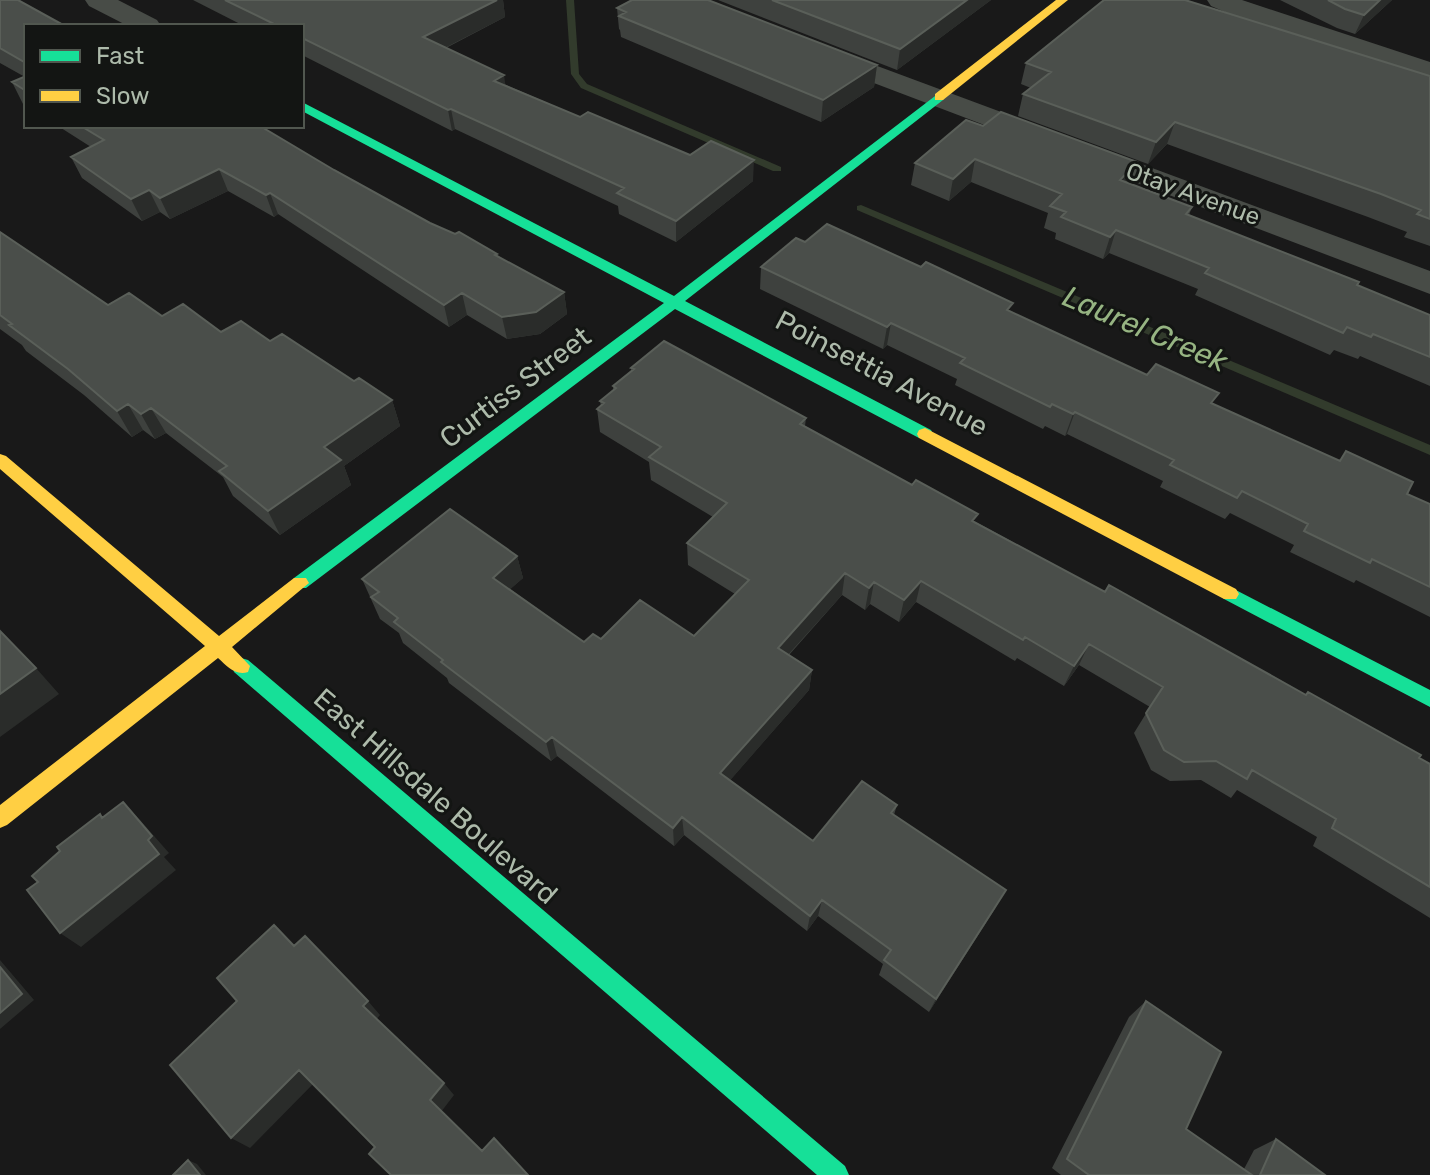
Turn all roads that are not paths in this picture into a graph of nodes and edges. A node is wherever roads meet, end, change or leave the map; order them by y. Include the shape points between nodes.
1 (98, 0) edge
2 (1063, 0) edge
3 (1220, 0) edge
4 (144, 24) edge
5 (789, 40) edge
6 (1423, 42) dead end
7 (1397, 61) junction
8 (1430, 71) edge
9 (935, 98) junction
10 (304, 107) edge
11 (1430, 283) edge
12 (676, 301) junction
13 (0, 460) edge
14 (217, 646) junction
15 (1430, 699) edge
16 (0, 818) edge
17 (836, 1175) edge

1 - 4 street
2 - 9 street, Curtiss Street
3 - 7 street
5 - 9 street, Otay Avenue
6 - 7 street
7 - 8 street
9 - 11 street, Otay Avenue
9 - 12 street, Curtiss Street
10 - 12 street, Poinsettia Avenue
12 - 14 street, Curtiss Street
12 - 15 street, Poinsettia Avenue
13 - 14 street, East Hillsdale Boulevard
14 - 16 street, Curtiss Street
14 - 17 street, East Hillsdale Boulevard

